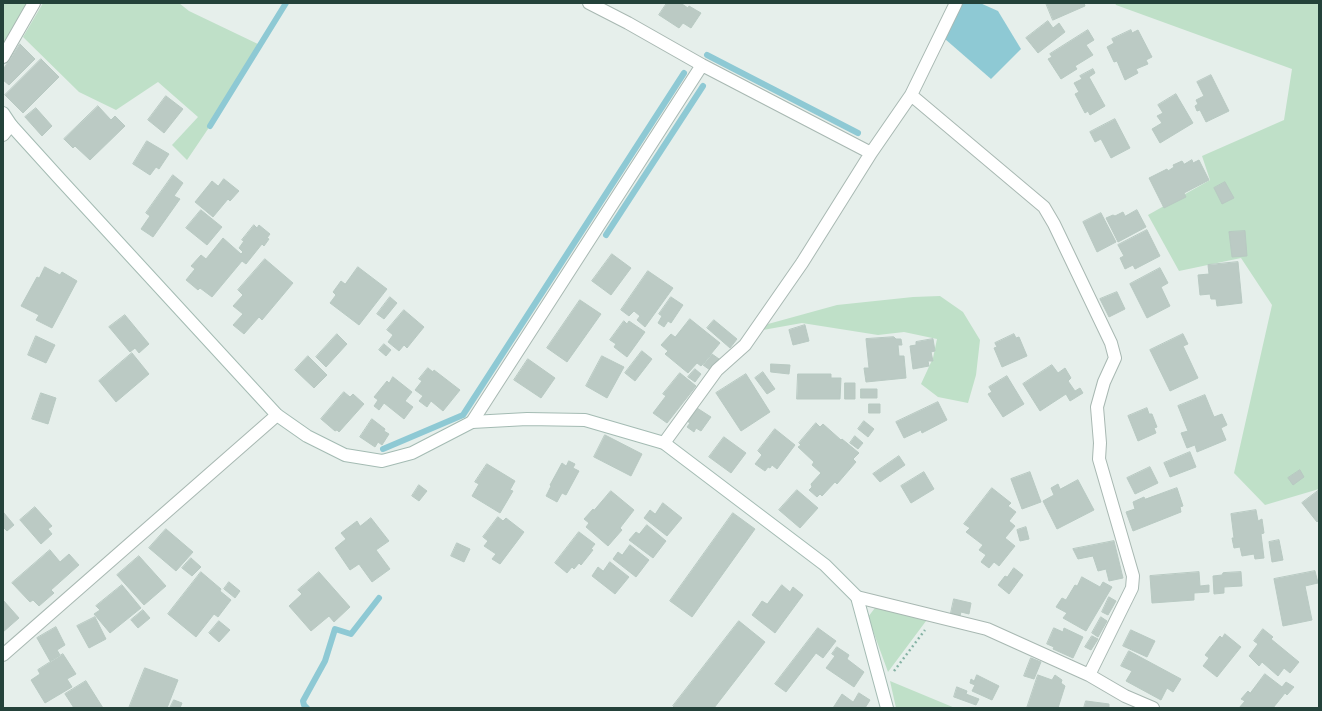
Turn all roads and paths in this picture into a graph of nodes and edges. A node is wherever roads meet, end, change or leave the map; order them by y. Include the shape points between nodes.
1 (34, 3) edge
2 (589, 3) edge
3 (956, 3) edge
4 (3, 57) edge
5 (702, 65) junction
6 (912, 95) junction
7 (3, 114) edge
8 (12, 125) junction
9 (3, 135) edge
10 (871, 153) junction
11 (278, 415) junction
12 (472, 422) junction
13 (664, 443) junction
14 (857, 597) junction
15 (935, 616) junction
16 (3, 655) edge
17 (1089, 675) junction
18 (882, 687) junction
19 (887, 708) edge
20 (1153, 708) edge

1 - 4 street
2 - 5 street
3 - 6 street
5 - 10 street
5 - 12 street
6 - 10 street
6 - 17 street via 1044,207 1111,343 1115,358 1104,382 1097,407 1099,459 1133,576 1132,588
7 - 8 street
8 - 9 street
8 - 11 street
10 - 13 street via 802,264 745,345 717,370
11 - 12 street via 307,436 345,455 382,461 412,453
11 - 16 street
12 - 13 street via 527,419 585,420
13 - 14 street via 825,565
14 - 15 street
14 - 18 street
15 - 17 street via 987,629
15 - 18 path
17 - 20 street via 1124,696
18 - 19 street

